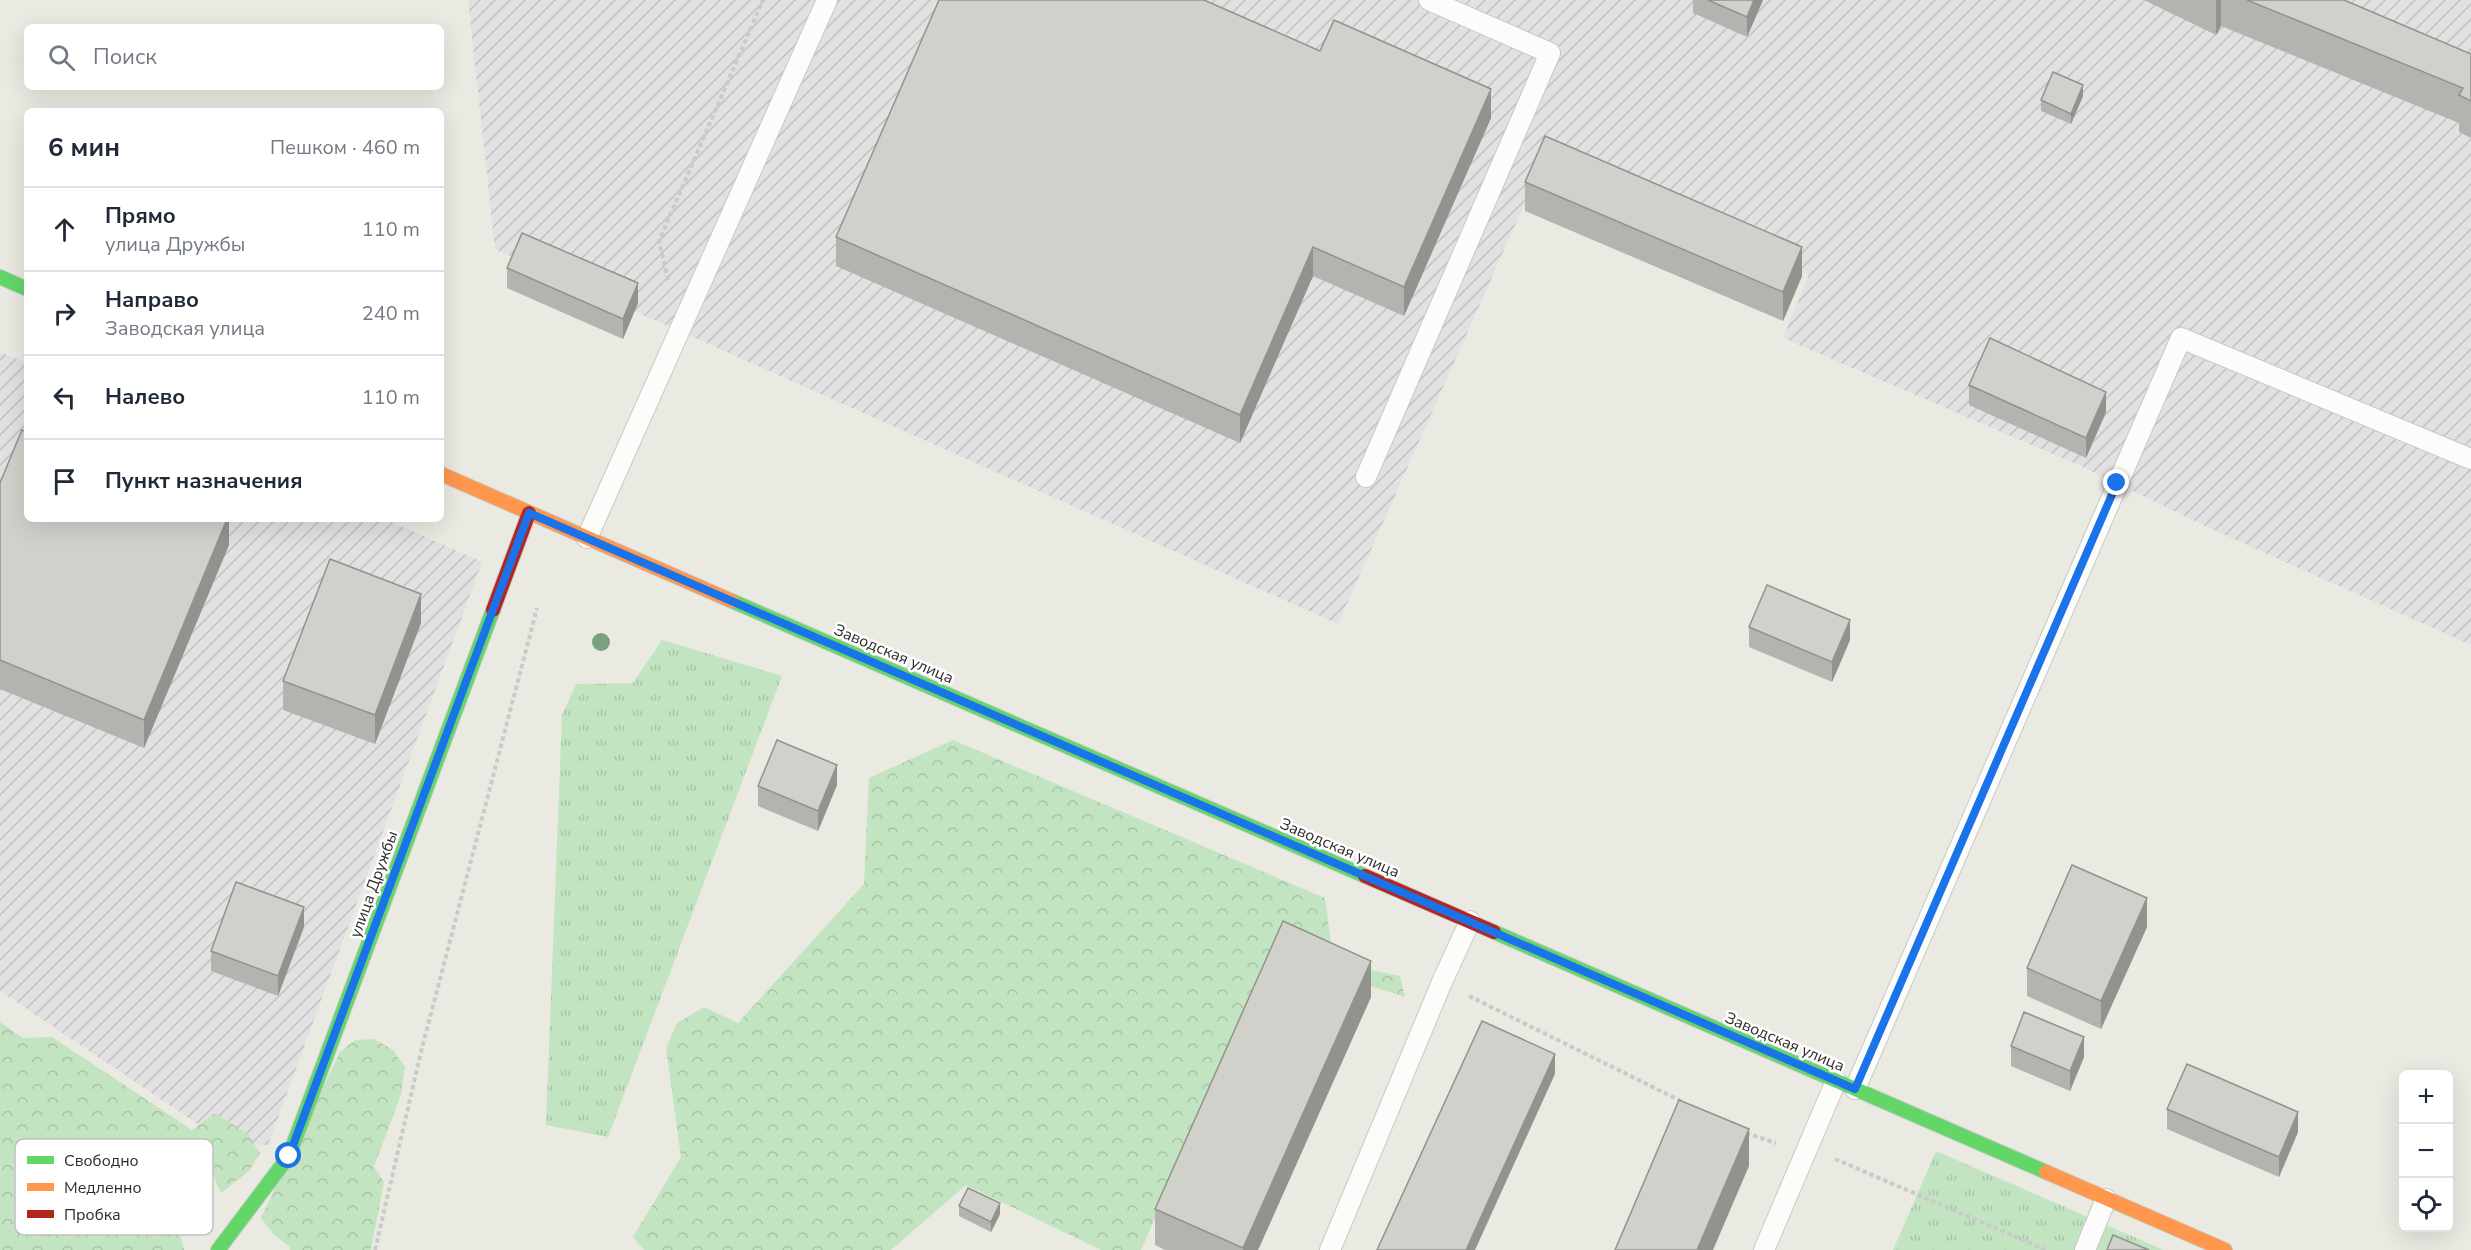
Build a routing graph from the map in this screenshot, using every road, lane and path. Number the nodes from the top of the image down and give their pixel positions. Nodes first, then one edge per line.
1 (763, 0) edge
2 (827, 0) edge
3 (1429, 0) edge
4 (0, 277) edge
5 (24, 289) edge
6 (679, 330) junction
7 (2471, 459) edge
8 (444, 475) edge
9 (1366, 477) dead end
10 (529, 513) junction
11 (587, 538) junction
12 (538, 605) dead end
13 (1470, 921) junction
14 (1442, 982) junction
15 (1845, 1085) junction
16 (1689, 1105) edge
17 (1742, 1132) edge
18 (1807, 1151) junction
19 (2106, 1198) junction
20 (218, 1250) edge
21 (375, 1250) edge
22 (1330, 1250) edge
23 (1764, 1250) edge
24 (2046, 1250) edge
25 (2085, 1250) edge
26 (2225, 1250) edge

1 - 6 path
2 - 6 lane
3 - 9 lane
4 - 5 street
6 - 11 lane
7 - 15 lane
8 - 10 street, Заводская улица
10 - 11 street, Заводская улица
10 - 20 street, улица Дружбы
11 - 13 street, Заводская улица
12 - 21 path
13 - 14 lane
13 - 15 street, Заводская улица
14 - 16 path
14 - 22 lane
15 - 18 lane
15 - 19 street, Заводская улица
17 - 18 path
18 - 23 lane
18 - 24 path
19 - 25 lane
19 - 26 street, Заводская улица

